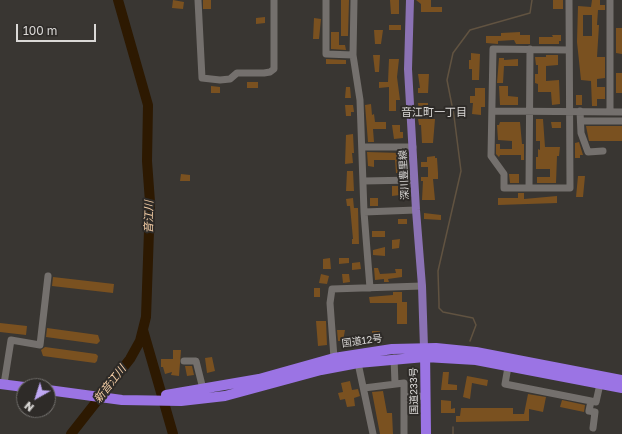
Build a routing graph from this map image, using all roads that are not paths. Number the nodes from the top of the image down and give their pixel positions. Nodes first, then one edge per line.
1 (198, 0) edge
2 (274, 0) edge
3 (326, 0) edge
4 (354, 0) edge
5 (410, 0) edge
6 (570, 0) edge
7 (610, 0) edge
8 (530, 49) junction
9 (570, 50) junction
10 (353, 55) junction
11 (492, 111) junction
12 (530, 111) junction
13 (569, 111) junction
14 (580, 111) junction
15 (610, 112) junction
16 (622, 112) edge
17 (581, 121) junction
18 (622, 121) edge
19 (362, 147) junction
20 (413, 147) junction
21 (603, 151) dead end
22 (414, 180) junction
23 (364, 181) junction
24 (529, 188) junction
25 (416, 210) junction
26 (364, 212) junction
27 (48, 276) dead end
28 (422, 286) junction
29 (370, 288) junction
30 (425, 352) junction
31 (334, 358) junction
32 (394, 358) junction
33 (184, 361) dead end
34 (358, 363) junction
35 (508, 367) junction
36 (622, 380) edge
37 (395, 383) junction
38 (2, 384) edge
39 (600, 384) junction
40 (16, 386) edge
41 (364, 388) junction
42 (622, 388) edge
43 (203, 389) junction
44 (56, 391) edge
45 (404, 396) junction
46 (426, 396) junction
47 (108, 397) junction
48 (591, 401) junction
49 (593, 428) dead end
50 (373, 434) edge
51 (404, 434) edge
52 (426, 434) edge

1 - 2 street
3 - 10 street
4 - 10 street
5 - 20 main road, 深川豊里線
6 - 9 street
7 - 15 street
8 - 9 street
8 - 11 street
8 - 12 street
9 - 13 street
10 - 19 street
11 - 12 street
11 - 24 street
12 - 13 street
12 - 24 street
13 - 14 street
13 - 24 street
14 - 15 street
14 - 17 street
15 - 16 street
17 - 18 street
17 - 21 street
19 - 20 street
19 - 23 street
20 - 22 main road, 深川豊里線
22 - 23 street
22 - 25 main road, 深川豊里線
23 - 26 street
25 - 26 street
25 - 28 main road, 深川豊里線
26 - 29 street
27 - 38 street
28 - 29 street
28 - 30 main road, 深川豊里線
29 - 31 street
30 - 31 highway, 国道12号
30 - 32 highway, 国道12号
30 - 35 highway, 国道12号
30 - 36 highway, 国道12号
30 - 46 highway, 国道233号
31 - 43 highway, 国道12号
32 - 34 highway, 国道12号
32 - 37 street
33 - 43 street
34 - 41 street
34 - 47 highway, 国道12号
35 - 39 highway, 国道12号
35 - 48 street
37 - 41 street
37 - 45 street
38 - 40 highway
39 - 42 highway, 国道12号
39 - 48 street
41 - 50 street
43 - 47 highway, 国道12号
44 - 47 highway, 国道12号
45 - 46 street
45 - 51 street
46 - 52 highway, 国道233号
48 - 49 street

